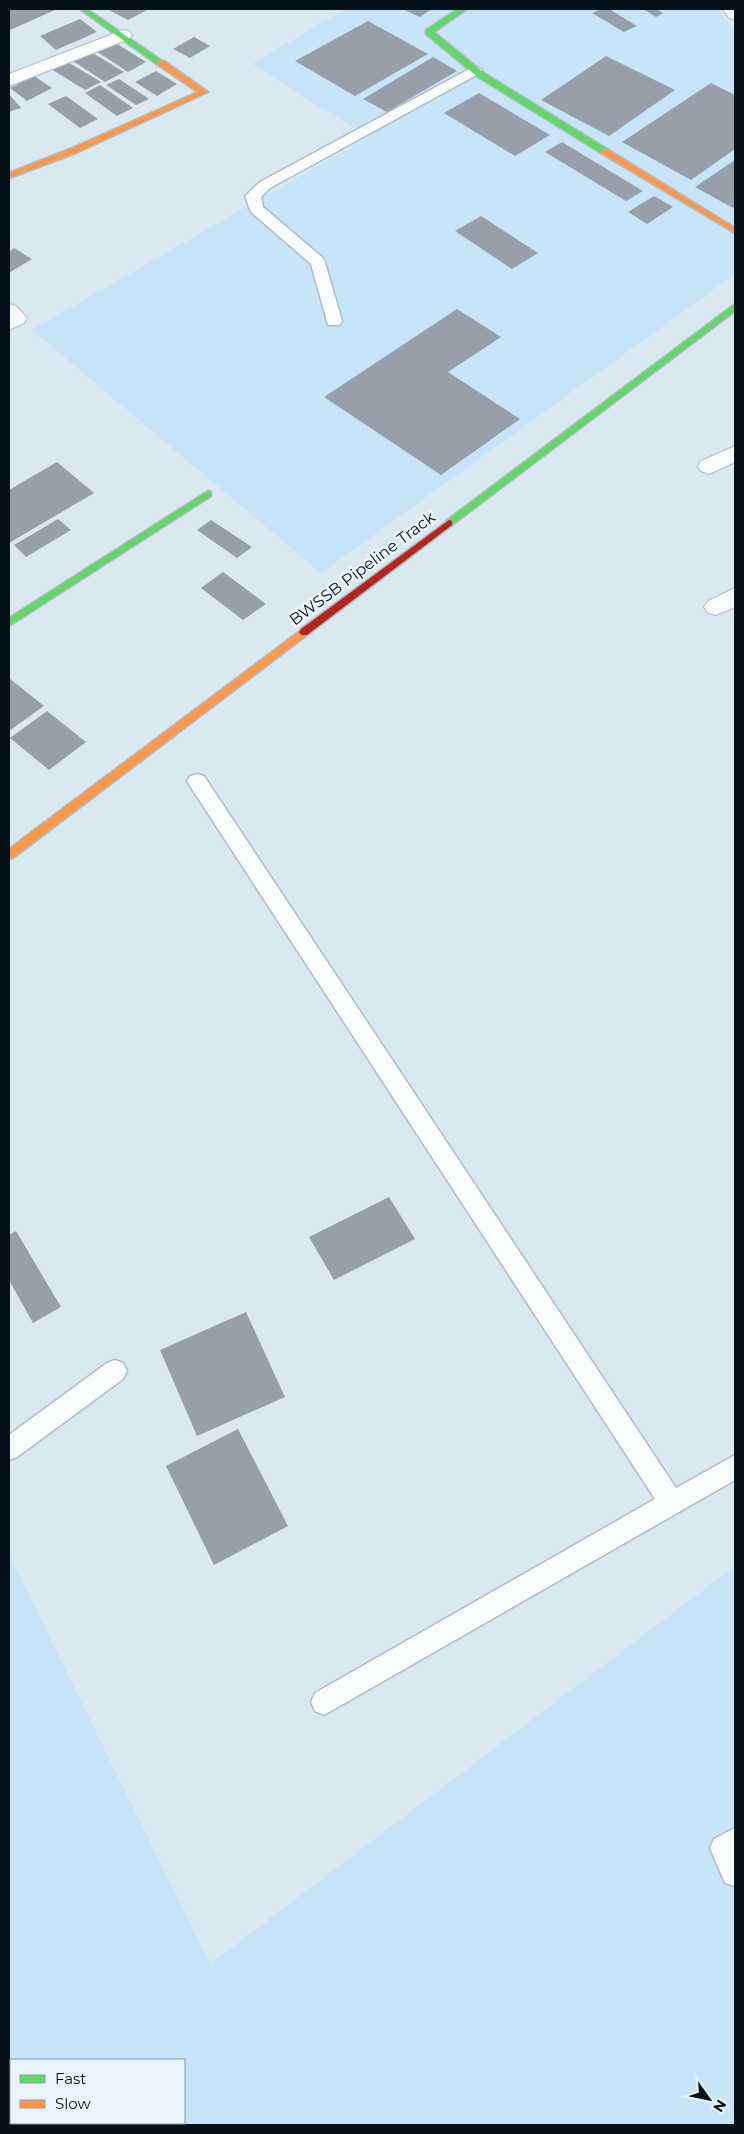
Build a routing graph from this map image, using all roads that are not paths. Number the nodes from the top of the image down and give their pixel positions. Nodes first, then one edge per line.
1 (83, 9) edge
2 (463, 9) edge
3 (732, 9) edge
4 (735, 14) edge
5 (123, 35) junction
6 (475, 70) junction
7 (9, 80) edge
8 (9, 176) edge
9 (735, 231) edge
10 (735, 307) edge
11 (9, 311) edge
12 (334, 320) dead end
13 (9, 323) edge
14 (735, 453) edge
15 (709, 466) dead end
16 (208, 494) dead end
17 (9, 623) edge
18 (198, 781) dead end
19 (9, 856) edge
20 (115, 1371) dead end
21 (9, 1449) edge
22 (735, 1467) edge
23 (672, 1503) junction
24 (324, 1702) dead end
25 (735, 1841) edge
26 (735, 1872) edge

1 - 5 street
2 - 6 street
3 - 4 street
5 - 7 street
5 - 8 street
6 - 9 street
6 - 12 lane
10 - 19 street, BWSSB Pipeline Track
11 - 13 street
14 - 15 street
16 - 17 street
18 - 23 lane
20 - 21 lane
22 - 23 lane
23 - 24 lane
25 - 26 lane

